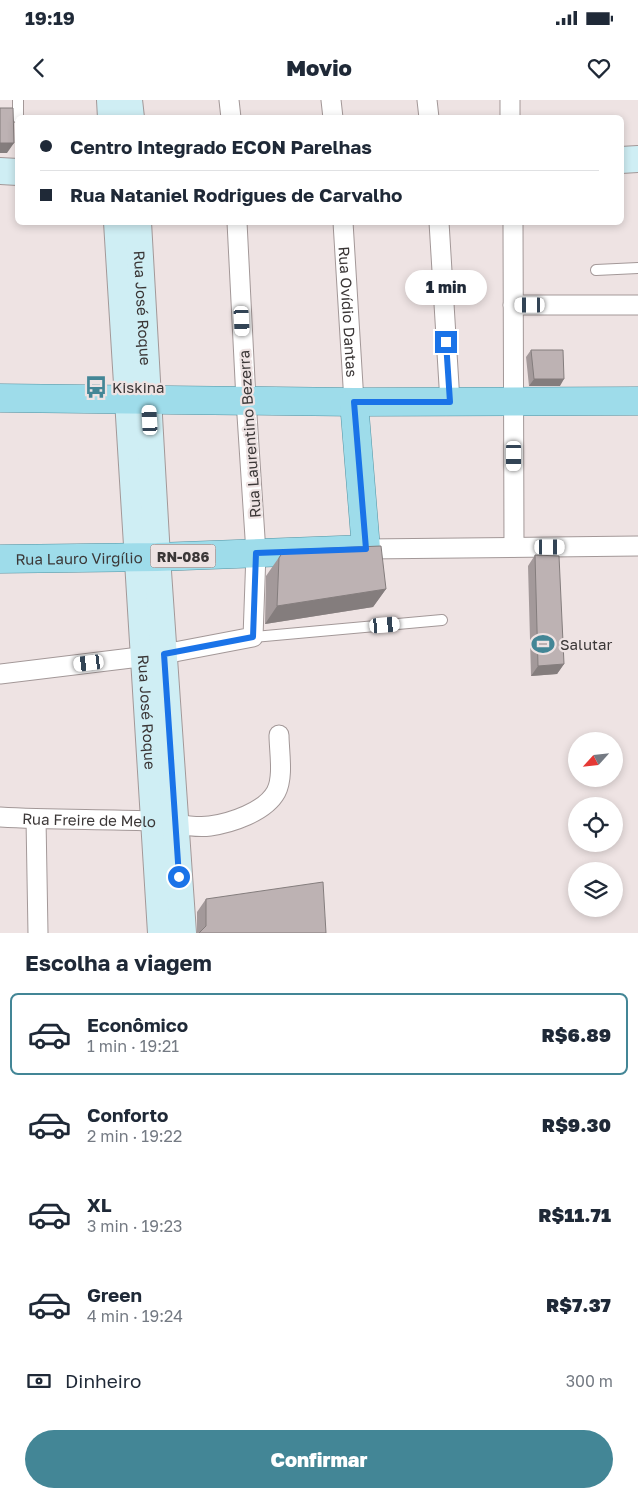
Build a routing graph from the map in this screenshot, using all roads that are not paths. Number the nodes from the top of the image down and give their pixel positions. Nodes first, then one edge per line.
1 (18, 100) edge
2 (110, 100) edge
3 (129, 100) edge
4 (229, 100) edge
5 (331, 100) edge
6 (428, 100) edge
7 (510, 100) edge
8 (18, 115) edge
9 (111, 115) edge
10 (130, 115) edge
11 (230, 115) edge
12 (332, 115) edge
13 (429, 115) edge
14 (510, 115) edge
15 (638, 159) edge
16 (624, 160) edge
17 (0, 171) edge
18 (15, 172) edge
19 (624, 176) edge
20 (638, 176) edge
21 (118, 225) edge
22 (137, 225) edge
23 (238, 225) edge
24 (343, 225) edge
25 (439, 225) edge
26 (513, 225) edge
27 (130, 266) junction
28 (638, 268) edge
29 (596, 270) dead end
30 (513, 305) junction
31 (638, 305) edge
32 (0, 398) edge
33 (138, 400) junction
34 (246, 400) junction
35 (638, 401) edge
36 (354, 402) junction
37 (450, 402) junction
38 (514, 402) junction
39 (638, 546) edge
40 (514, 547) junction
41 (366, 549) junction
42 (256, 553) junction
43 (147, 557) junction
44 (0, 559) edge
45 (442, 620) dead end
46 (253, 637) junction
47 (153, 655) junction
48 (0, 674) edge
49 (279, 735) dead end
50 (0, 817) edge
51 (36, 819) junction
52 (164, 823) junction
53 (38, 933) edge
54 (161, 933) edge
55 (183, 933) edge

1 - 8 lane
2 - 9 street
3 - 10 street
4 - 11 street
5 - 12 street
6 - 13 street
7 - 14 street
15 - 16 street
17 - 18 street
19 - 20 street
21 - 27 street, Rua José Roque
22 - 27 street, Rua José Roque
23 - 34 street, Rua Laurentino Bezerra
24 - 36 street, Rua Ovídio Dantas
25 - 37 street
26 - 30 street
27 - 33 street, Rua José Roque
28 - 29 lane
30 - 31 street
30 - 38 street
32 - 33 main road
33 - 34 main road
33 - 43 street, Rua José Roque
34 - 36 main road
34 - 42 street, Rua Laurentino Bezerra
35 - 38 main road
36 - 37 main road
36 - 41 main road
37 - 38 main road
38 - 40 street
39 - 40 street
40 - 41 street
41 - 42 main road, Rua Lauro Virgílio / RN-086
42 - 43 main road, Rua Lauro Virgílio / RN-086
42 - 46 street, Rua Laurentino Bezerra
43 - 44 main road, Rua Lauro Virgílio / RN-086
43 - 47 street, Rua José Roque
45 - 46 lane
46 - 47 street
47 - 48 street
47 - 52 street, Rua José Roque
49 - 52 street, Rua Freire de Melo
50 - 51 street, Rua Freire de Melo
51 - 52 street, Rua Freire de Melo
51 - 53 street
52 - 54 street, Rua José Roque
52 - 55 street, Rua José Roque

